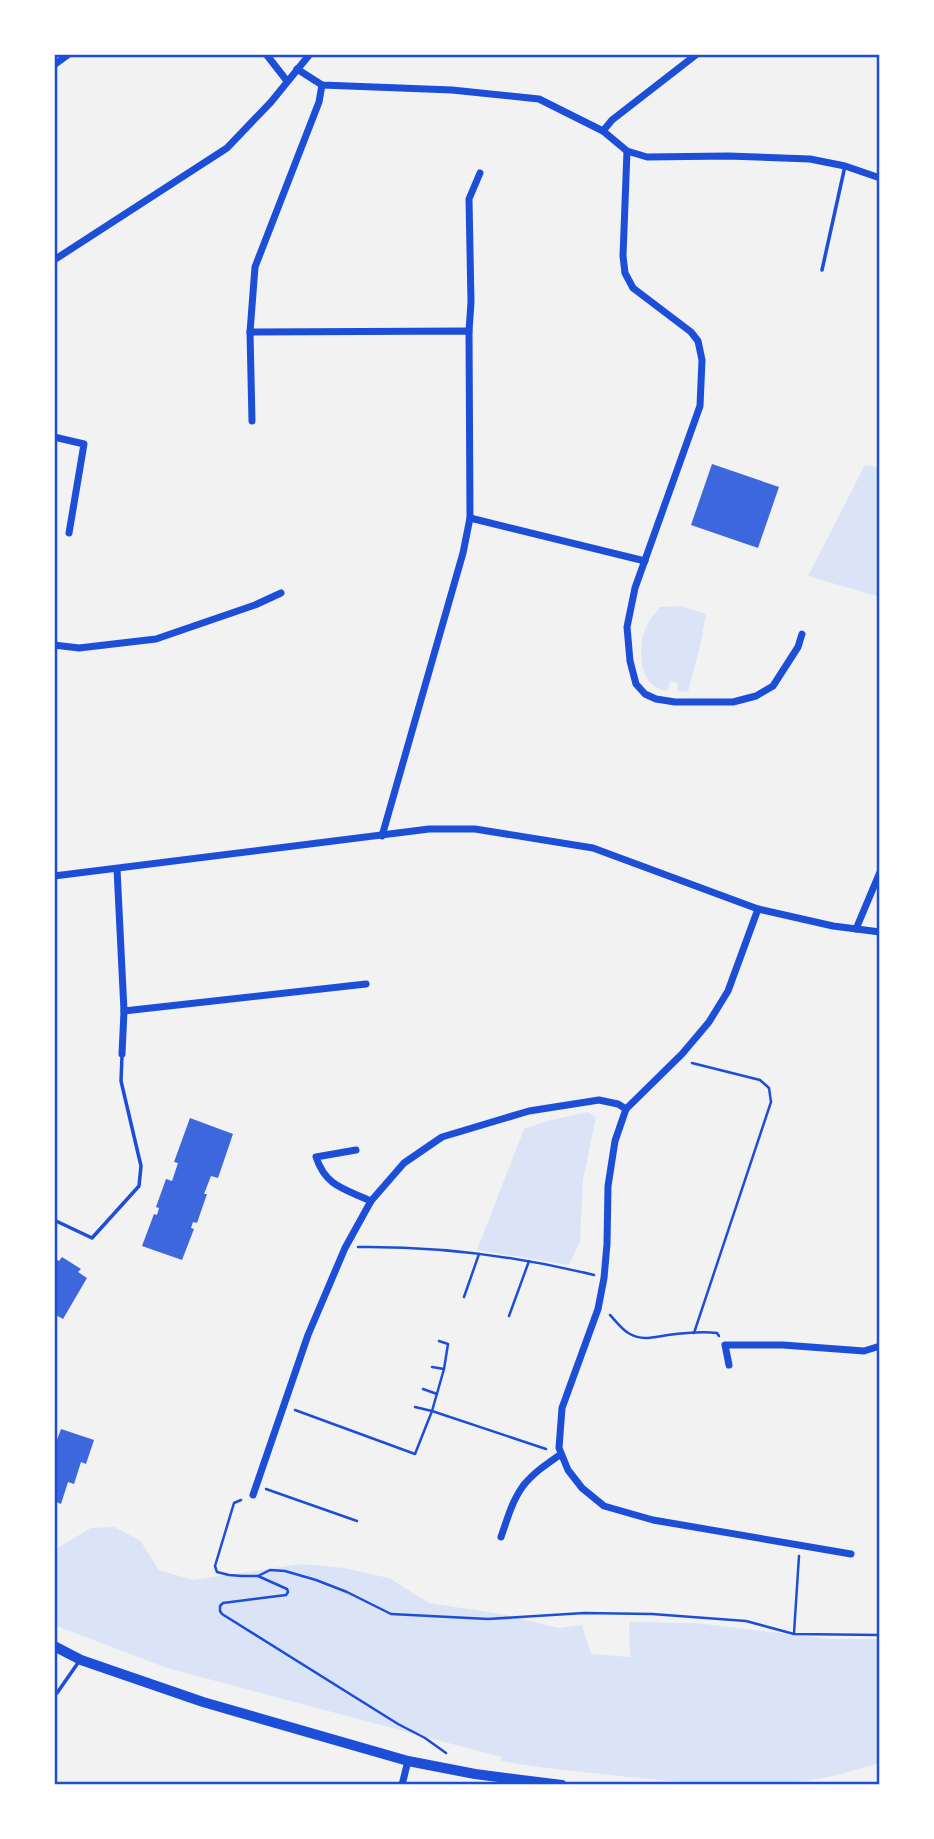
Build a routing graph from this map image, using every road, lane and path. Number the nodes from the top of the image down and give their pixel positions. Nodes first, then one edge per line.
1 (69, 54) edge
2 (266, 54) edge
3 (310, 54) edge
4 (697, 54) edge
5 (54, 65) edge
6 (297, 69) junction
7 (288, 81) junction
8 (322, 85) junction
9 (603, 131) junction
10 (627, 151) junction
11 (845, 166) junction
12 (480, 173) dead end
13 (880, 178) edge
14 (54, 260) edge
15 (821, 270) dead end
16 (469, 331) junction
17 (250, 332) junction
18 (252, 421) dead end
19 (54, 438) edge
20 (470, 518) junction
21 (69, 533) dead end
22 (645, 561) junction
23 (281, 593) dead end
24 (802, 634) dead end
25 (54, 645) edge
26 (382, 836) junction
27 (117, 869) junction
28 (880, 872) edge
29 (54, 877) edge
30 (758, 909) junction
31 (856, 929) junction
32 (880, 932) edge
33 (366, 984) dead end
34 (124, 1011) junction
35 (122, 1054) joint
36 (681, 1054) junction
37 (626, 1109) junction
38 (356, 1150) dead end
39 (371, 1201) junction
40 (54, 1220) edge
41 (345, 1248) junction
42 (479, 1254) junction
43 (529, 1261) junction
44 (604, 1278) junction
45 (464, 1297) dead end
46 (610, 1314) dead end
47 (509, 1316) dead end
48 (710, 1332) dead end
49 (694, 1333) junction
50 (439, 1341) dead end
51 (880, 1346) edge
52 (729, 1365) dead end
53 (432, 1367) dead end
54 (443, 1369) junction
55 (423, 1389) dead end
56 (437, 1394) junction
57 (283, 1406) junction
58 (415, 1407) dead end
59 (432, 1411) junction
60 (560, 1451) junction
61 (257, 1485) junction
62 (253, 1495) joint
63 (358, 1521) dead end
64 (501, 1537) dead end
65 (800, 1545) junction
66 (851, 1554) dead end
67 (258, 1576) junction
68 (794, 1634) junction
69 (880, 1635) edge
70 (54, 1646) edge
71 (81, 1660) junction
72 (57, 1693) dead end
73 (455, 1759) dead end
74 (408, 1760) junction
75 (537, 1783) edge
76 (402, 1785) edge
77 (562, 1785) edge

1 - 5 street
2 - 7 street
3 - 6 street
4 - 9 street
6 - 7 street
6 - 8 street
7 - 14 street
8 - 9 street
8 - 17 street
9 - 10 street
10 - 11 street
10 - 22 street
11 - 13 street
11 - 15 lane
12 - 16 street
16 - 17 street
16 - 20 street
17 - 18 street
19 - 21 street
20 - 22 street
20 - 26 street
22 - 24 street
23 - 25 street
26 - 27 street
26 - 30 street
27 - 29 street
27 - 34 street
28 - 31 street
30 - 31 street
30 - 36 street
31 - 32 street
33 - 34 street
34 - 35 street
35 - 40 lane
36 - 37 street
36 - 49 path
37 - 39 street
37 - 44 street
38 - 39 street
39 - 41 street
41 - 42 path
41 - 57 street
42 - 43 path
42 - 45 path
43 - 44 path
43 - 47 path
44 - 60 street
46 - 49 path
48 - 49 path
50 - 54 path
51 - 52 street
53 - 54 path
54 - 56 path
55 - 56 path
56 - 59 path
57 - 59 path
57 - 61 street
58 - 59 path
59 - 60 path
60 - 64 street
60 - 65 street
61 - 62 street
61 - 63 path
62 - 67 path
65 - 66 street
65 - 68 path
67 - 68 path
67 - 73 path
68 - 69 path
70 - 71 main road
71 - 72 lane
71 - 74 main road
74 - 75 main road
74 - 76 street
75 - 77 main road

